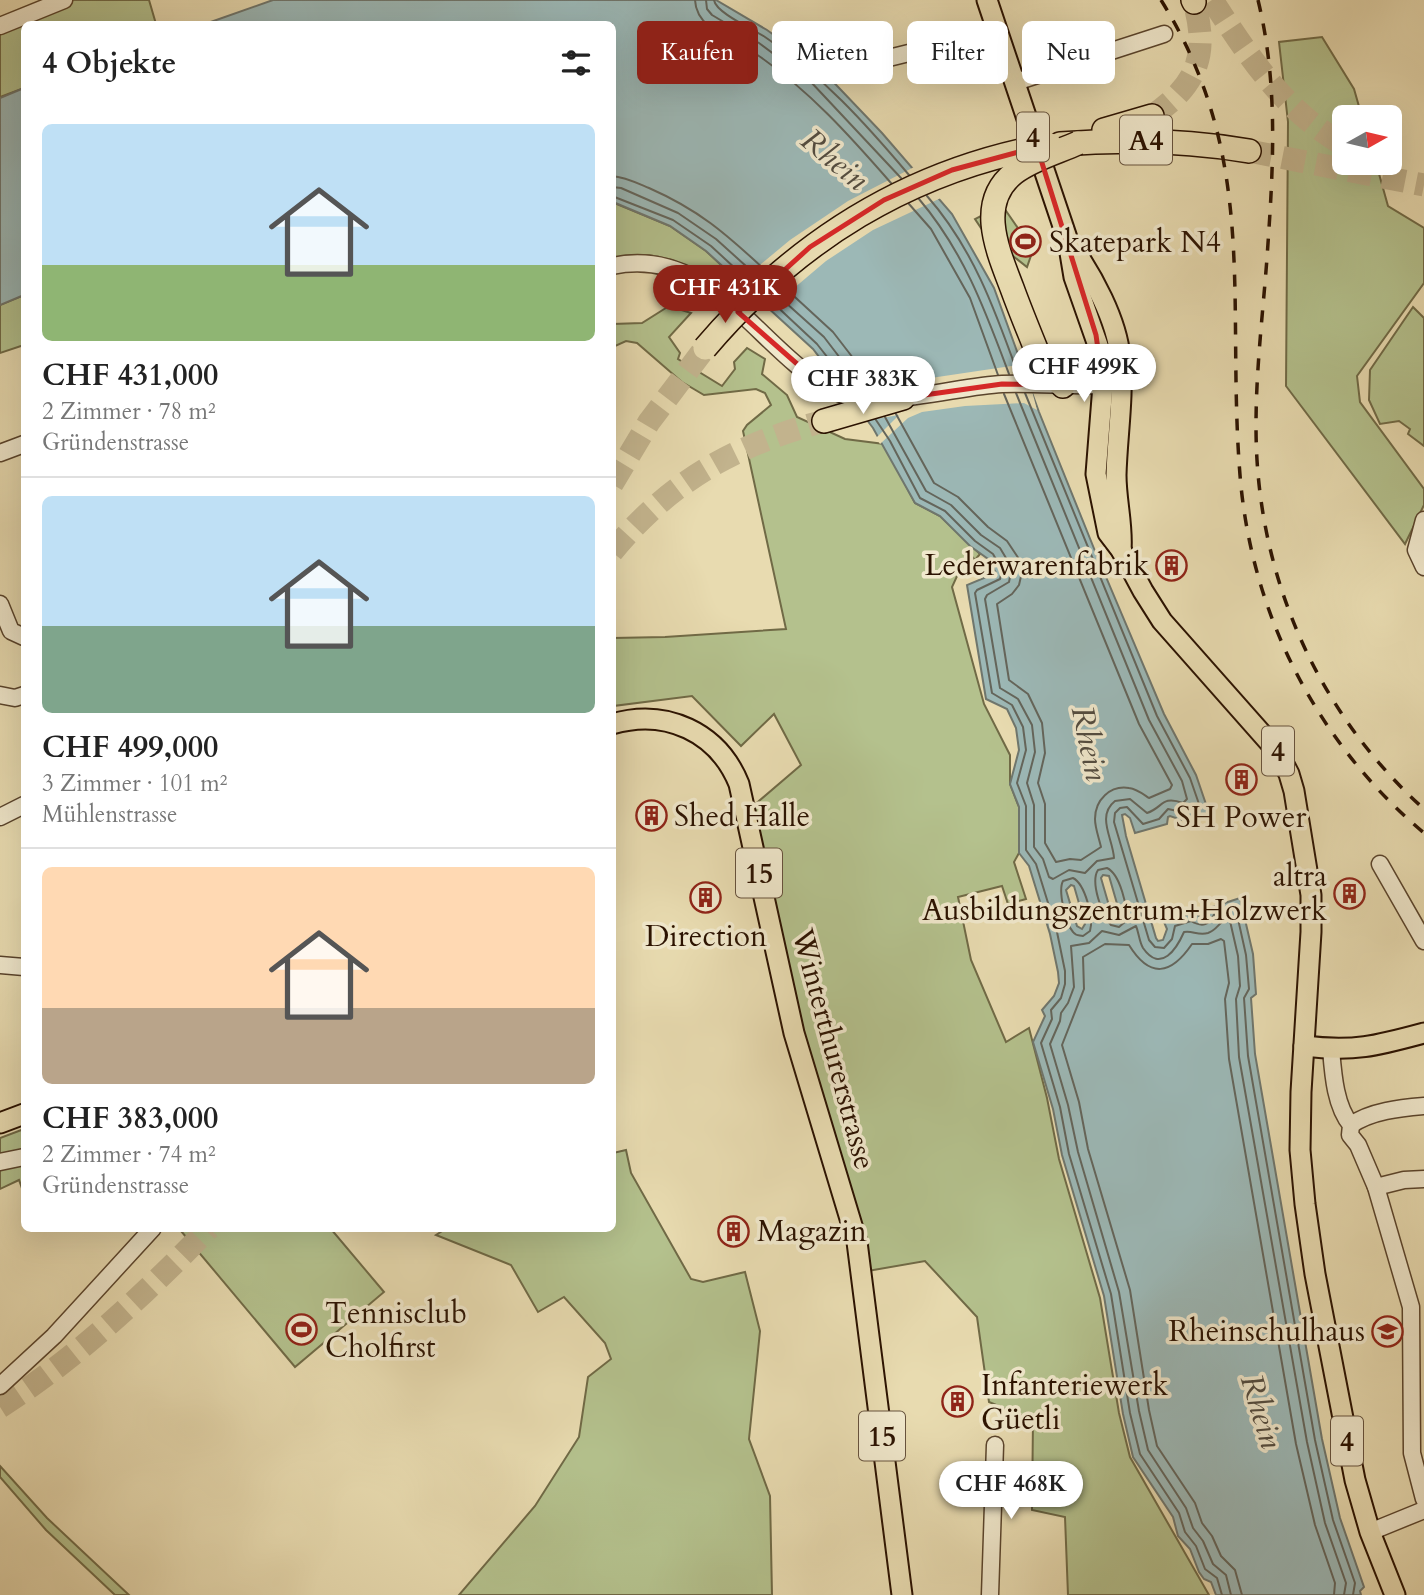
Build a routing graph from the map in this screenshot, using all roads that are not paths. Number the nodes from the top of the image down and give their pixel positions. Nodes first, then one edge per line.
1 (64, 0) edge
2 (987, 0) edge
3 (994, 21) edge
4 (0, 26) edge
5 (1164, 34) dead end
6 (1008, 59) edge
7 (1016, 82) junction
8 (1152, 116) tunnel mouth
9 (1082, 140) junction
10 (1249, 151) tunnel mouth
11 (616, 266) edge
12 (705, 348) tunnel mouth
13 (1112, 385) junction
14 (1063, 386) junction
15 (903, 398) junction
16 (827, 420) tunnel mouth
17 (21, 445) edge
18 (0, 453) edge
19 (1423, 522) edge
20 (1424, 567) edge
21 (0, 604) edge
22 (21, 636) edge
23 (0, 695) edge
24 (21, 696) edge
25 (616, 724) edge
26 (21, 806) edge
27 (0, 817) edge
28 (1381, 864) dead end
29 (1424, 942) edge
30 (0, 965) edge
31 (21, 967) edge
32 (1424, 1033) edge
33 (1304, 1046) junction
34 (1331, 1049) junction
35 (1424, 1106) edge
36 (21, 1115) edge
37 (0, 1124) edge
38 (1351, 1125) junction
39 (21, 1158) edge
40 (0, 1162) edge
41 (1424, 1179) edge
42 (1376, 1187) junction
43 (149, 1232) edge
44 (1418, 1306) edge
45 (1418, 1367) edge
46 (0, 1386) edge
47 (995, 1445) dead end
48 (1424, 1499) edge
49 (1424, 1510) edge
50 (1370, 1532) junction
51 (902, 1595) edge
52 (990, 1595) edge
53 (1395, 1595) edge

1 - 4 street
2 - 3 main road, 4
5 - 7 street
6 - 7 main road, 4
7 - 13 main road, 4
8 - 9 highway
9 - 10 highway, A4
9 - 12 highway, A4, bridge
9 - 14 highway, bridge
11 - 15 street
13 - 14 street
13 - 33 main road, 4
14 - 15 street
15 - 16 highway
17 - 18 street
19 - 20 street
21 - 22 street
23 - 24 street
25 - 51 main road, Winterthurerstrasse / 15
26 - 27 street
28 - 29 street
30 - 31 street
32 - 34 main road
33 - 34 main road
33 - 50 main road, 4
34 - 38 street
35 - 38 street
36 - 37 main road
38 - 42 street
39 - 40 street
41 - 42 street
42 - 44 street
43 - 46 street
44 - 45 street
45 - 48 street
47 - 52 street
49 - 50 street
50 - 53 main road, 4

